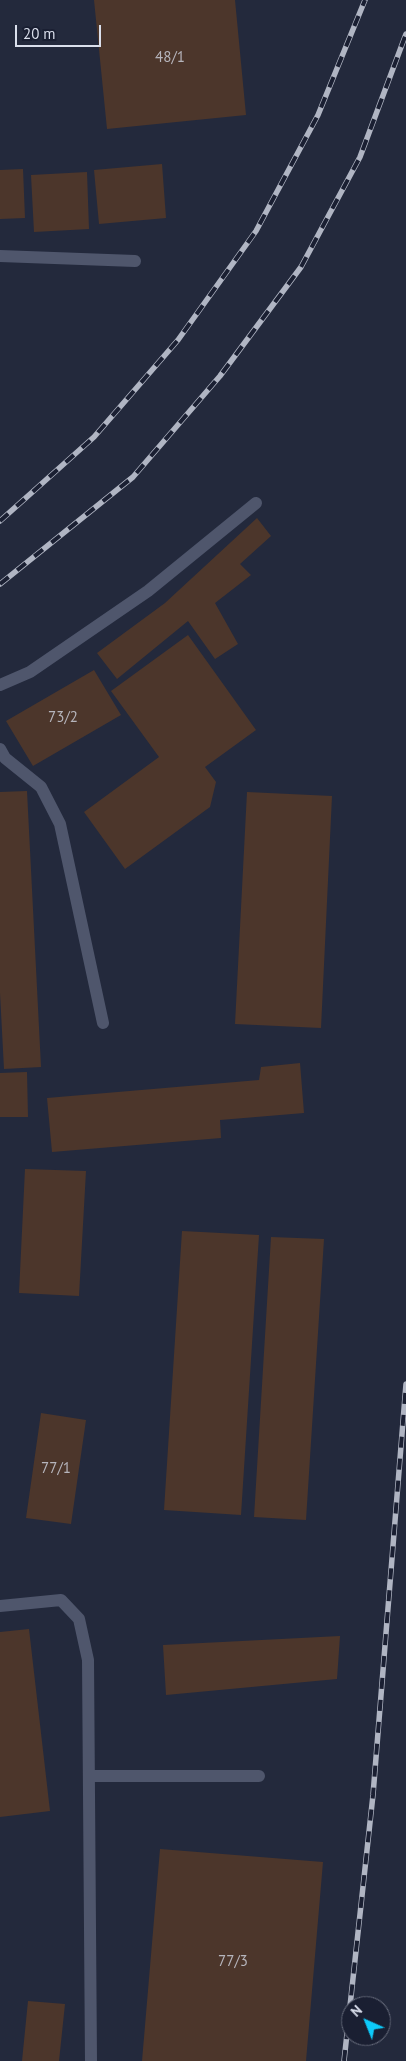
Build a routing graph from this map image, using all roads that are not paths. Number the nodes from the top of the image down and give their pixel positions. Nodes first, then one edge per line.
1 (0, 256) edge
2 (134, 261) dead end
3 (256, 503) dead end
4 (0, 685) edge
5 (0, 749) edge
6 (104, 1024) dead end
7 (0, 1606) edge
8 (88, 1776) junction
9 (259, 1776) dead end
10 (91, 2061) edge

1 - 2 lane
3 - 4 lane
5 - 6 lane
7 - 8 lane
8 - 9 lane
8 - 10 lane

